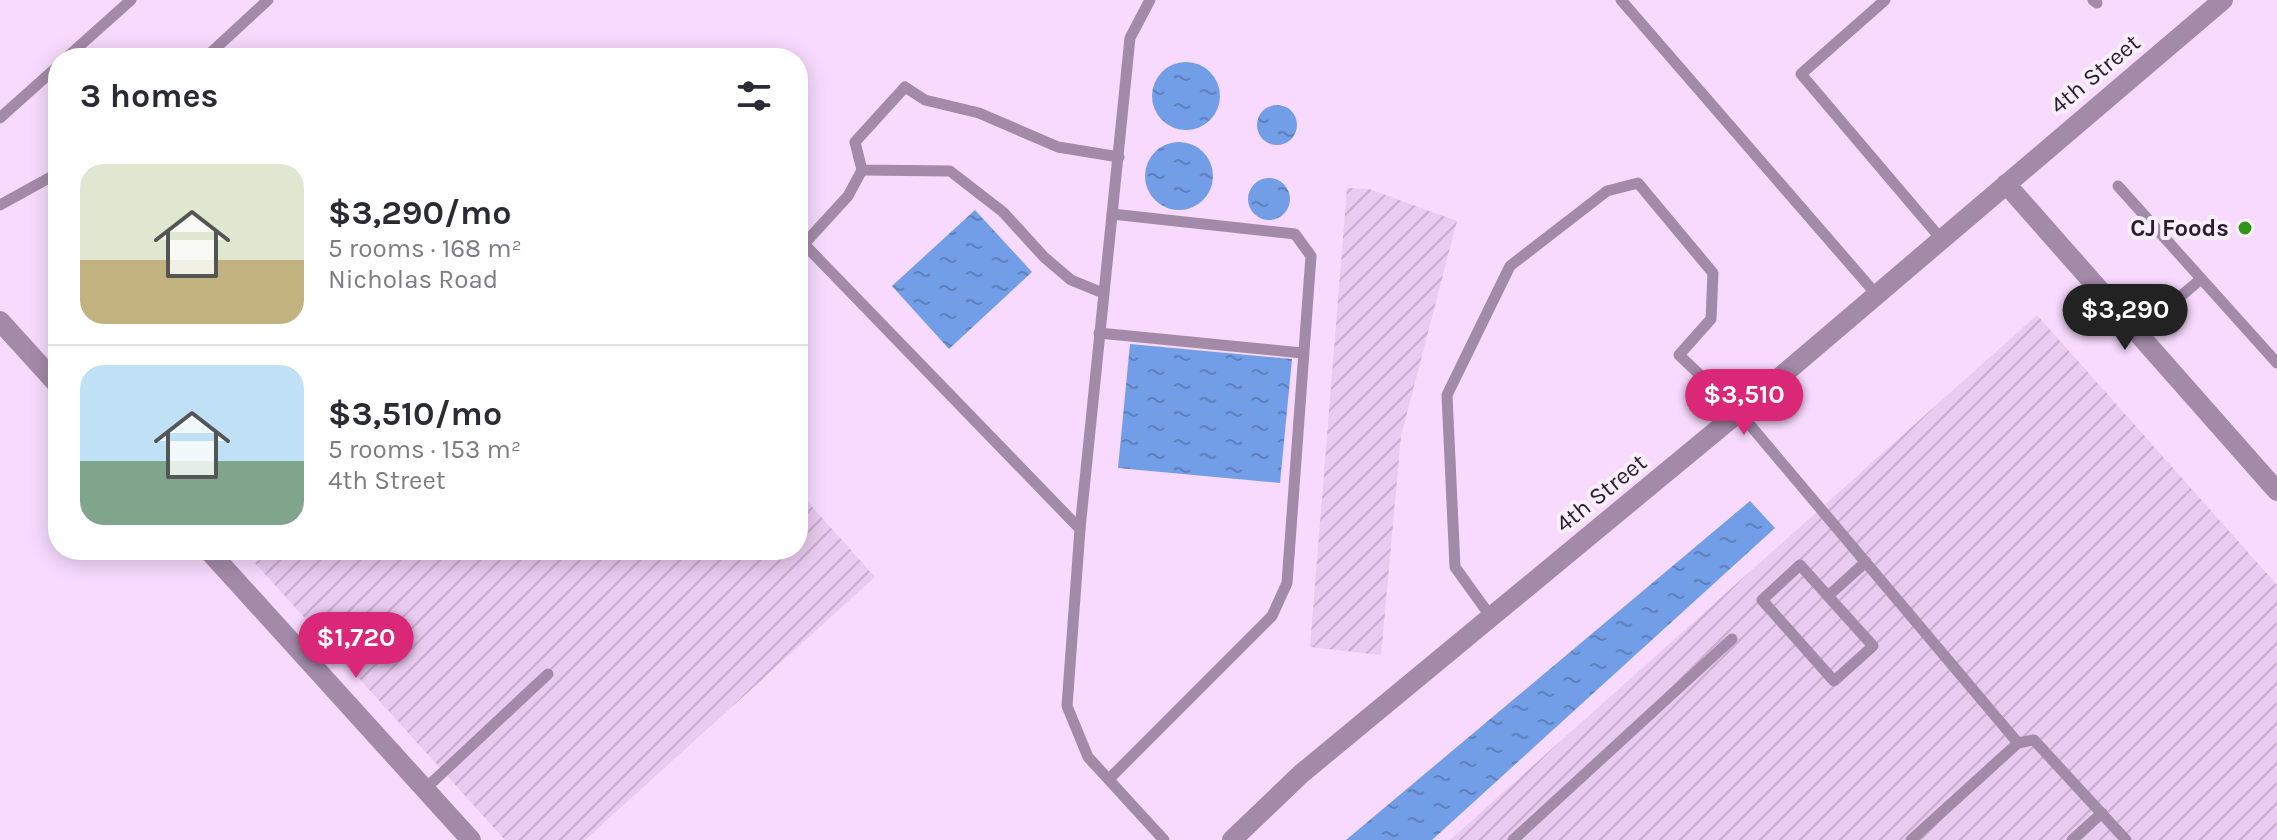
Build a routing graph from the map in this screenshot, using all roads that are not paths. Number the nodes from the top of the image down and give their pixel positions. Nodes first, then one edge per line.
1 (131, 0) edge
2 (268, 0) edge
3 (1150, 0) edge
4 (1621, 0) edge
5 (1885, 0) edge
6 (2212, 3) edge
7 (77, 48) edge
8 (216, 48) edge
9 (48, 75) edge
10 (0, 118) edge
11 (1119, 157) junction
12 (862, 170) junction
13 (48, 179) edge
14 (2006, 184) junction
15 (2118, 186) dead end
16 (0, 205) edge
17 (1112, 214) junction
18 (808, 240) edge
19 (1942, 240) junction
20 (808, 248) edge
21 (2201, 279) junction
22 (1103, 293) junction
23 (1876, 294) junction
24 (0, 321) edge
25 (1099, 333) junction
26 (2137, 333) junction
27 (1302, 353) junction
28 (2277, 363) edge
29 (48, 374) edge
30 (1739, 412) junction
31 (2277, 491) edge
32 (1080, 529) junction
33 (217, 560) edge
34 (1866, 562) junction
35 (1828, 596) junction
36 (1491, 617) junction
37 (1732, 639) dead end
38 (548, 674) dead end
39 (2018, 743) junction
40 (1110, 778) junction
41 (425, 789) junction
42 (2102, 813) junction
43 (471, 840) edge
44 (1164, 840) edge
45 (1232, 840) edge
46 (1513, 840) edge
47 (1911, 840) edge
48 (2072, 840) edge
49 (2126, 840) edge

1 - 7 lane
2 - 8 lane
3 - 11 lane
4 - 23 lane
5 - 19 lane
6 - 14 street, 4th Street
9 - 10 lane
11 - 12 lane
11 - 17 lane
12 - 18 lane
12 - 22 lane
13 - 16 lane
14 - 19 street, 4th Street
14 - 26 street
15 - 21 lane
17 - 22 lane
17 - 27 lane
19 - 23 street, 4th Street
20 - 32 lane
21 - 26 lane
21 - 28 lane
22 - 25 lane
23 - 30 street, 4th Street
24 - 29 street
25 - 27 lane
25 - 32 lane
26 - 31 street
27 - 40 lane
30 - 34 lane
30 - 36 street, 4th Street
30 - 36 lane
32 - 40 lane
33 - 41 street
34 - 35 lane
34 - 39 lane
35 - 35 lane
36 - 45 street, 4th Street
37 - 46 lane
38 - 41 lane
39 - 42 lane
39 - 47 lane
40 - 44 lane
41 - 43 street
42 - 48 lane
42 - 49 lane

